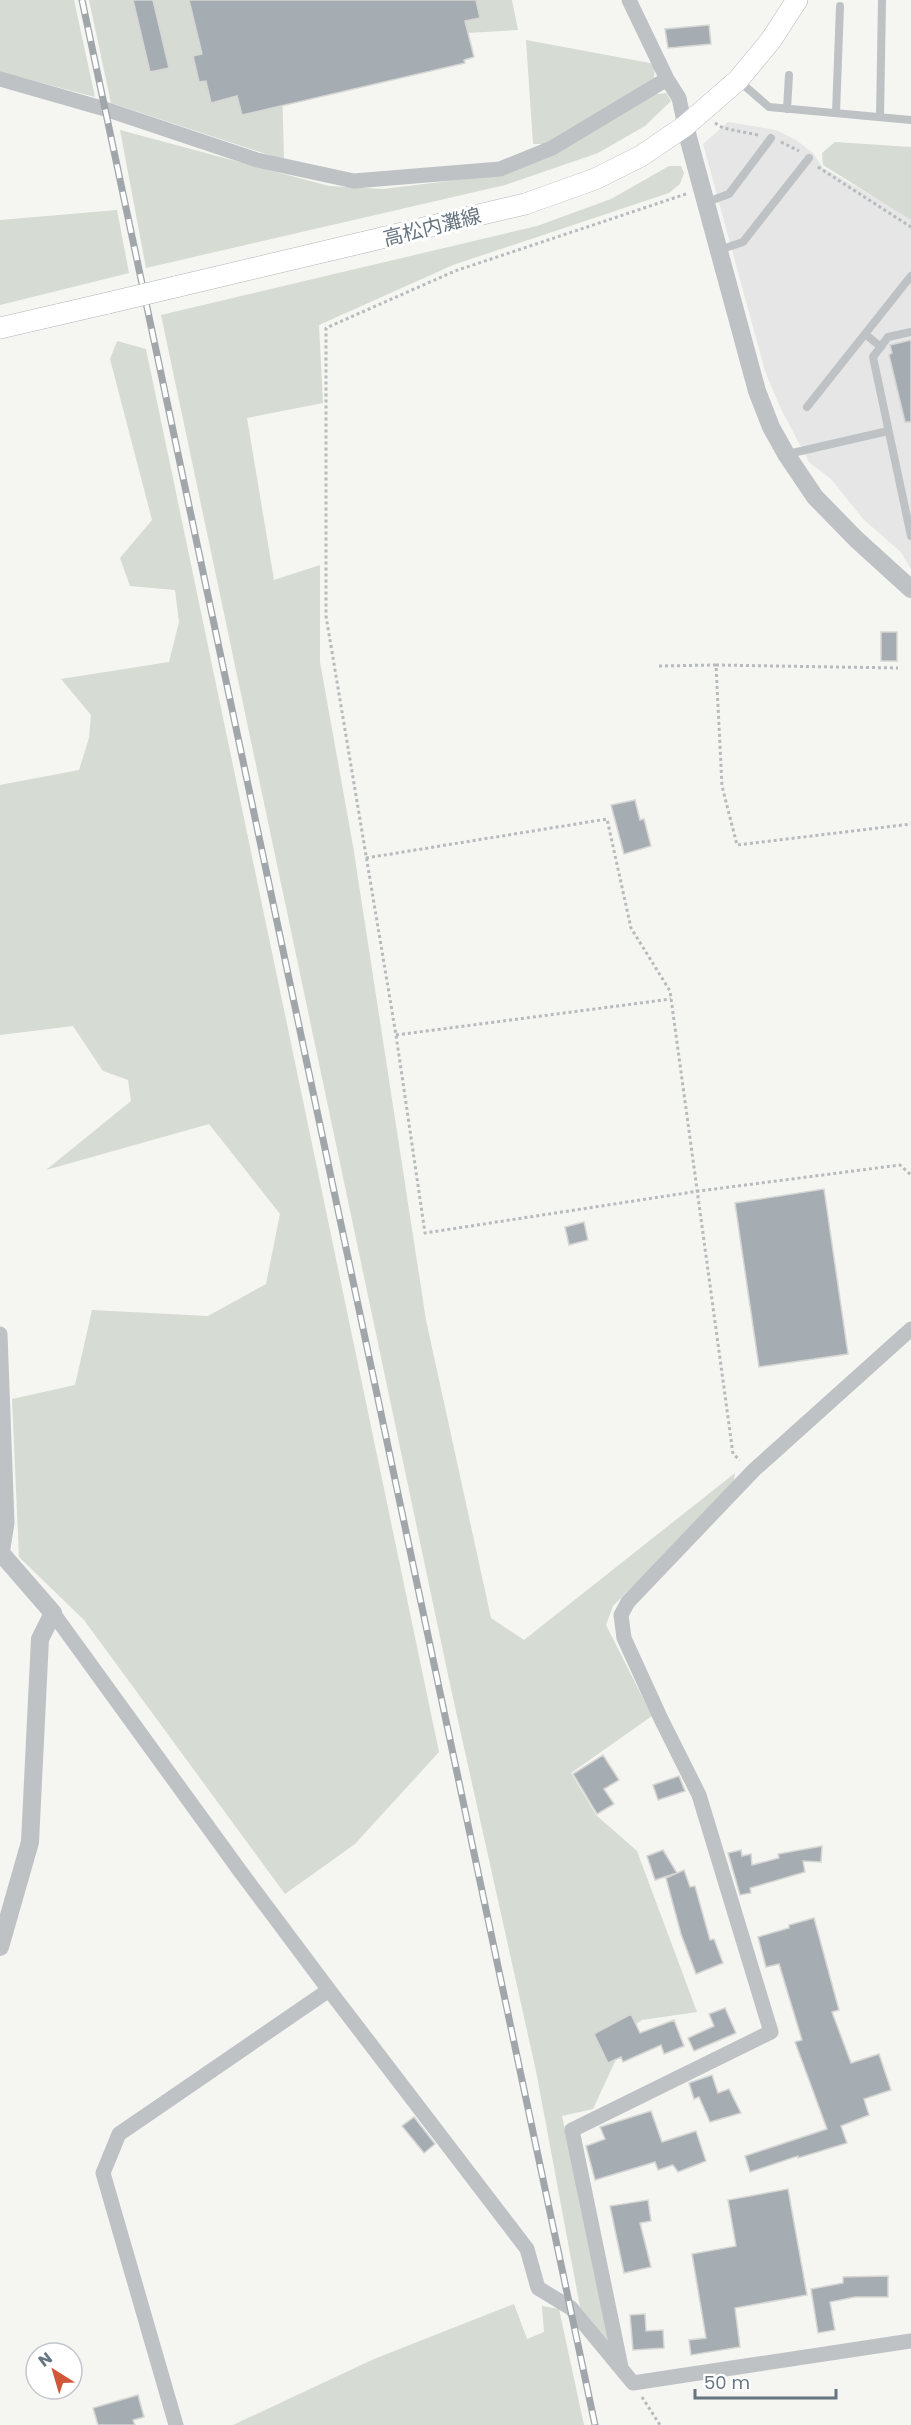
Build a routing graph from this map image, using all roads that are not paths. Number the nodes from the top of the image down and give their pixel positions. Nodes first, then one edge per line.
1 (629, 0) edge
2 (797, 0) edge
3 (882, 0) edge
4 (840, 6) dead end
5 (789, 75) dead end
6 (0, 79) edge
7 (667, 79) junction
8 (738, 80) junction
9 (788, 109) junction
10 (836, 113) junction
11 (880, 117) junction
12 (911, 120) edge
13 (685, 126) junction
14 (771, 138) dead end
15 (809, 158) dead end
16 (704, 196) junction
17 (718, 250) junction
18 (911, 276) edge
19 (0, 328) edge
20 (911, 332) edge
21 (865, 334) junction
22 (880, 347) junction
23 (807, 407) dead end
24 (888, 431) junction
25 (786, 454) junction
26 (911, 536) edge
27 (911, 589) edge
28 (911, 1329) edge
29 (0, 1334) edge
30 (1, 1553) edge
31 (53, 1614) junction
32 (0, 1947) edge
33 (329, 1990) junction
34 (911, 2341) edge
35 (621, 2369) junction
36 (176, 2425) edge

1 - 7 street
2 - 8 main road, 高松内灘線
3 - 11 lane
4 - 10 lane
5 - 9 lane
6 - 7 street
7 - 13 street
8 - 9 lane
8 - 13 main road, 高松内灘線
9 - 10 lane
10 - 11 lane
11 - 12 lane
13 - 16 street
13 - 19 main road, 高松内灘線, bridge
14 - 16 lane
15 - 17 lane
16 - 17 street
17 - 25 street
18 - 21 lane
20 - 22 lane
21 - 22 lane
21 - 23 lane
22 - 24 lane
24 - 25 lane
24 - 26 lane
25 - 27 street
28 - 35 street
29 - 30 street
30 - 31 street
31 - 32 street
31 - 33 street
33 - 35 street
33 - 36 street
34 - 35 street

